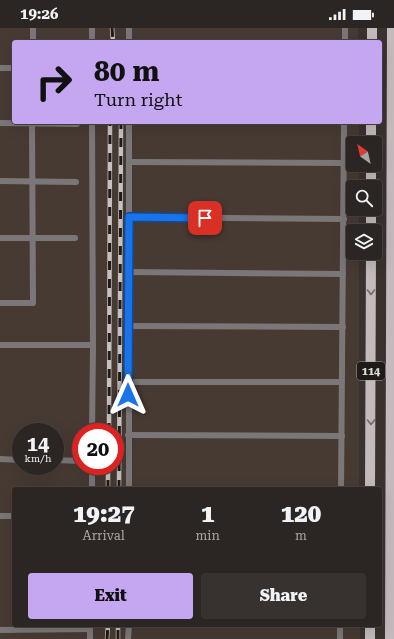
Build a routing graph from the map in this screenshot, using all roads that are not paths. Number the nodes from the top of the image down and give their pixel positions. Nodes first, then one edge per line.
1 (33, 28) edge
2 (92, 28) edge
3 (129, 28) edge
4 (345, 28) edge
5 (372, 28) edge
6 (392, 28) edge
7 (33, 40) edge
8 (92, 40) edge
9 (129, 40) edge
10 (345, 40) edge
11 (372, 40) edge
12 (0, 68) edge
13 (12, 68) edge
14 (0, 123) edge
15 (12, 123) edge
16 (32, 124) edge
17 (92, 124) edge
18 (129, 124) edge
19 (344, 124) edge
20 (371, 124) edge
21 (371, 136) edge
22 (129, 162) junction
23 (344, 162) junction
24 (0, 181) edge
25 (32, 182) junction
26 (76, 182) dead end
27 (129, 217) junction
28 (344, 219) junction
29 (0, 238) edge
30 (33, 238) junction
31 (75, 238) dead end
32 (371, 260) edge
33 (129, 272) junction
34 (343, 274) junction
35 (0, 303) edge
36 (129, 326) junction
37 (343, 327) junction
38 (0, 345) edge
39 (93, 345) junction
40 (128, 382) junction
41 (342, 382) junction
42 (92, 423) edge
43 (128, 435) junction
44 (342, 436) junction
45 (0, 460) edge
46 (12, 460) edge
47 (92, 475) edge
48 (92, 487) edge
49 (128, 487) edge
50 (341, 487) edge
51 (370, 487) edge
52 (0, 516) edge
53 (12, 516) edge
54 (90, 627) edge
55 (128, 627) edge
56 (340, 627) edge
57 (370, 627) edge
58 (0, 630) edge
59 (90, 639) edge
60 (128, 639) edge
61 (340, 639) edge
62 (370, 639) edge
63 (390, 639) edge

1 - 7 lane
2 - 8 lane
3 - 9 lane
4 - 10 lane
5 - 11 main road
6 - 63 main road, 114
12 - 13 lane
14 - 15 lane
16 - 25 lane
17 - 39 lane
18 - 22 lane
19 - 23 lane
20 - 21 main road
22 - 23 lane
22 - 27 lane
23 - 28 lane
24 - 25 lane
25 - 26 lane
25 - 30 lane
27 - 28 lane
27 - 33 lane
28 - 34 lane
29 - 30 lane
30 - 31 lane
30 - 35 lane
32 -> 51 main road, 114
33 - 34 lane
33 - 36 lane
34 - 37 lane
36 - 37 lane
36 - 40 lane
37 - 41 lane
38 - 39 lane
39 - 42 lane
40 - 41 lane
40 - 43 lane
41 - 44 lane
43 - 44 lane
43 - 49 lane
44 - 50 lane
45 - 46 lane
47 - 48 lane
52 - 53 lane
54 - 58 lane
54 - 59 lane
55 - 60 lane
56 - 61 lane
57 - 62 main road

